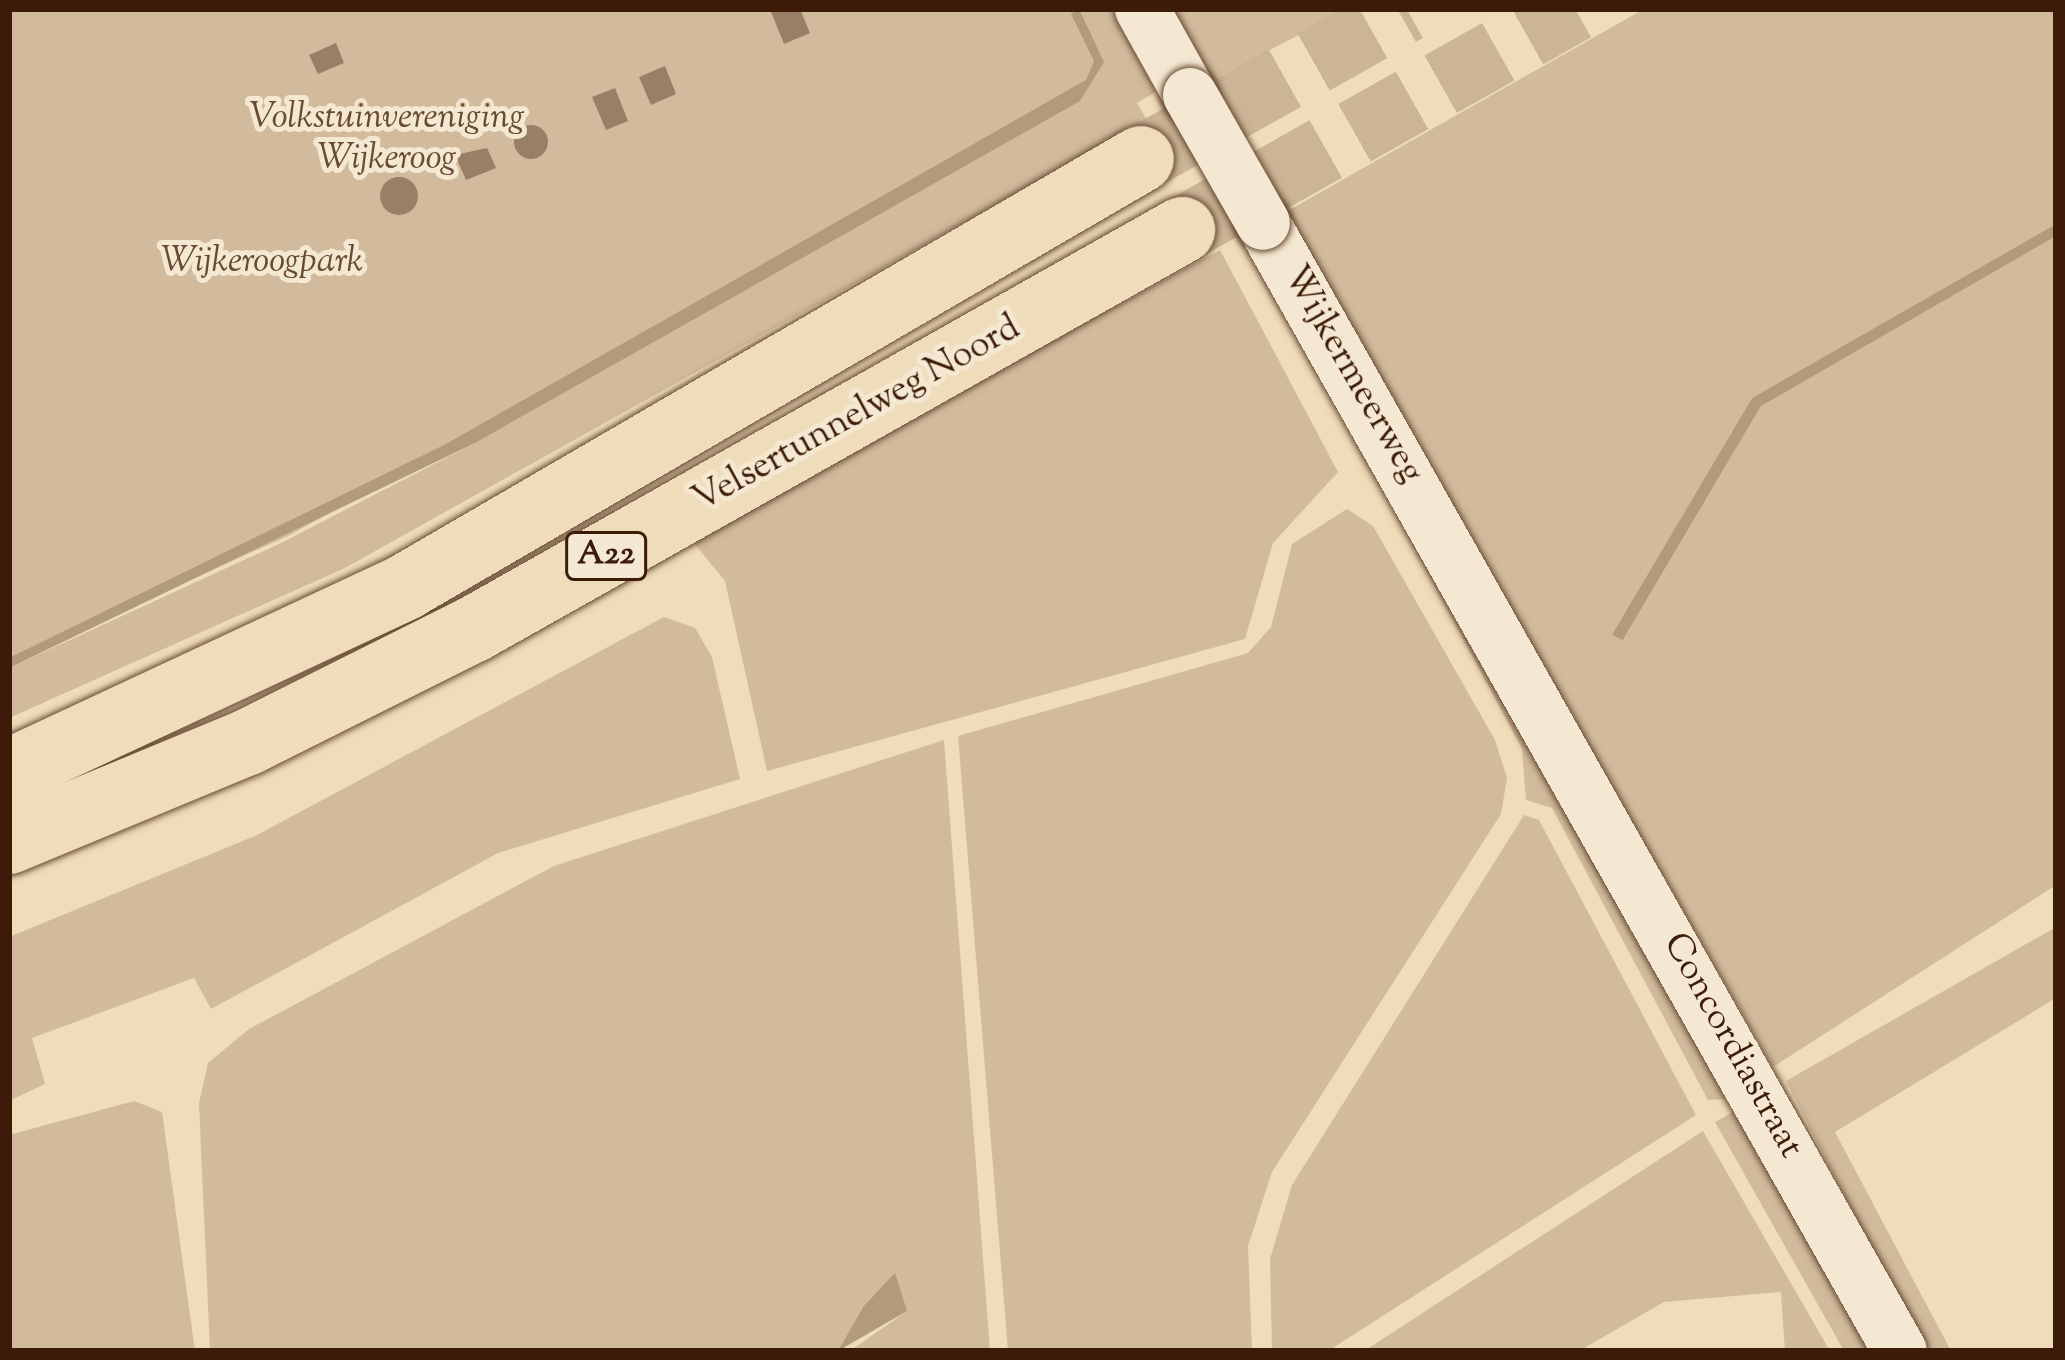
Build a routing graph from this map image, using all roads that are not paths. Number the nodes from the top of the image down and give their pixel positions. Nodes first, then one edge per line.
1 (1142, 9) edge
2 (1141, 159) tunnel mouth
3 (1182, 230) tunnel mouth
4 (1562, 741) joint
5 (9, 772) edge
6 (9, 841) edge
7 (1900, 1351) edge

1 - 4 street, Wijkermeerweg, bridge
2 - 5 highway, Velsertunnelweg Noord / A22
3 - 6 highway, Velsertunnelweg Noord / A22
4 - 7 street, Concordiastraat

